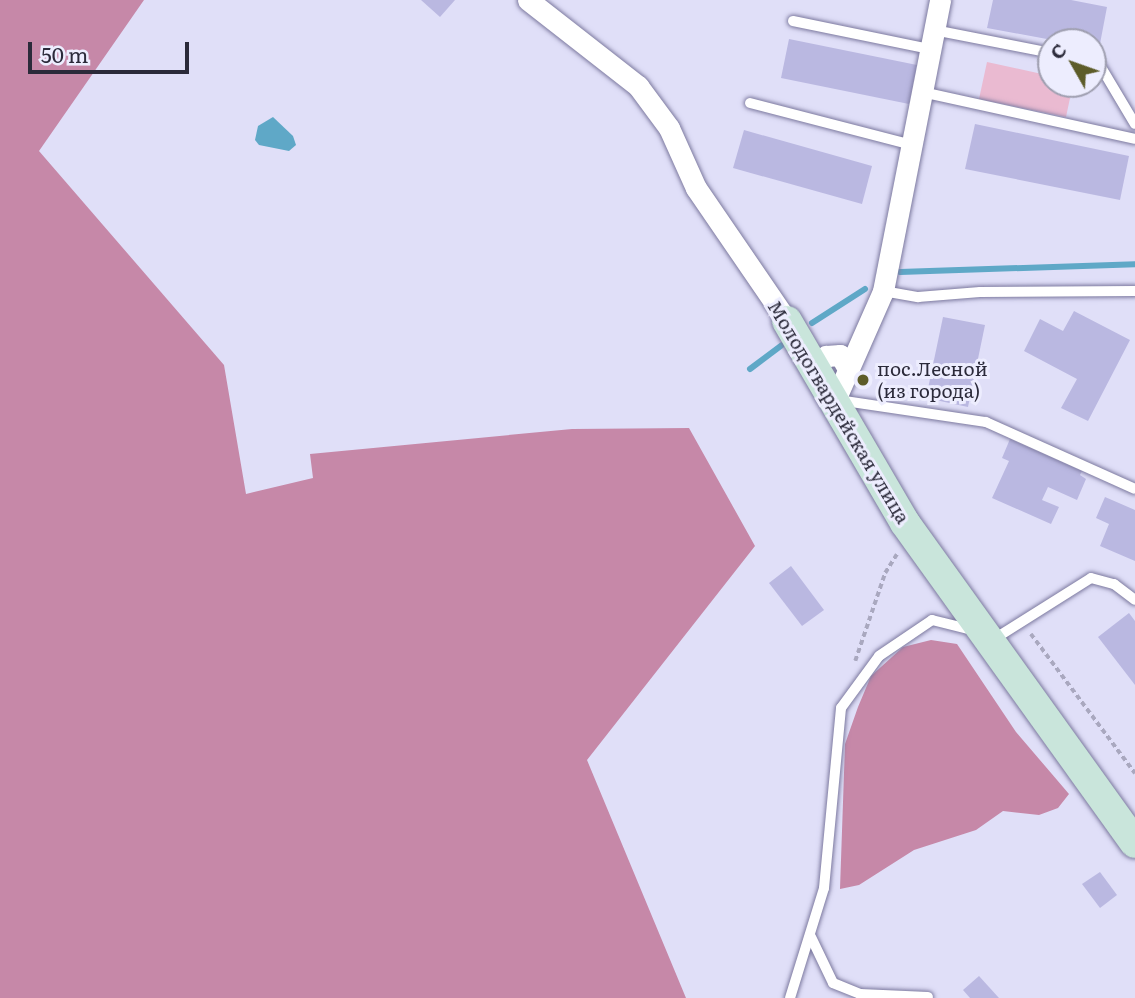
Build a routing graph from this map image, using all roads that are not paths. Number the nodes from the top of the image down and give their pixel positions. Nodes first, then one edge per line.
1 (528, 0) edge
2 (940, 0) edge
3 (793, 21) dead end
4 (932, 39) junction
5 (1037, 51) edge
6 (1107, 82) edge
7 (922, 92) junction
8 (750, 103) dead end
9 (1135, 124) edge
10 (1135, 139) edge
11 (912, 145) junction
12 (1135, 291) edge
13 (883, 292) junction
14 (787, 321) joint
15 (816, 367) junction
16 (848, 369) junction
17 (835, 400) junction
18 (1135, 489) edge
19 (1135, 600) edge
20 (988, 639) junction
21 (1135, 843) edge
22 (811, 937) junction
23 (928, 997) edge
24 (790, 998) edge

1 - 14 street, Молодогвардейская улица
2 - 4 street
3 - 4 lane
4 - 5 lane
4 - 7 street
6 - 9 lane
7 - 10 lane
7 - 11 street
8 - 11 lane
11 - 13 street
12 - 13 lane
13 - 16 street
14 - 15 street, Молодогвардейская улица
15 - 16 street
15 - 17 street, Молодогвардейская улица
16 - 17 street
17 - 18 lane
17 - 20 street, Молодогвардейская улица
19 - 20 lane
20 - 21 street, Молодогвардейская улица
20 - 22 lane
22 - 23 lane
22 - 24 lane

